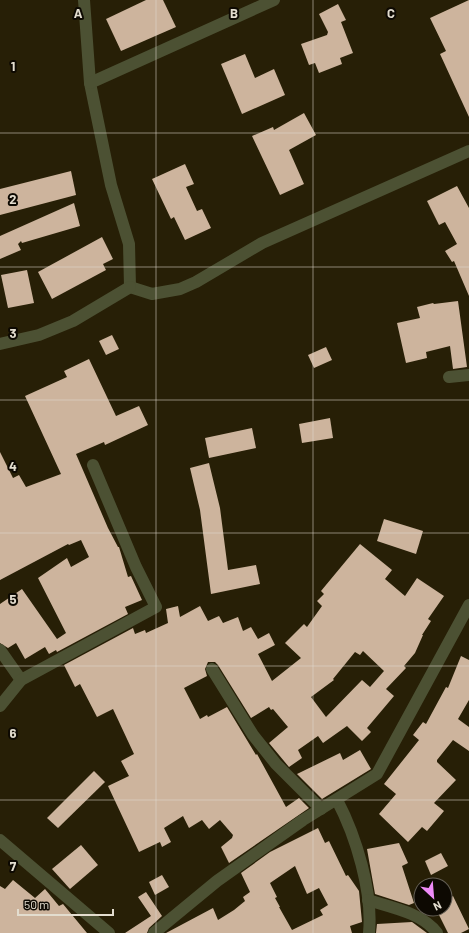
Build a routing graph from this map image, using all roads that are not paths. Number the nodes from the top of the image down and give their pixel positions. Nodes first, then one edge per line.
1 (84, 0) edge
2 (274, 0) edge
3 (90, 83) junction
4 (469, 151) edge
5 (130, 287) junction
6 (0, 344) edge
7 (469, 375) edge
8 (449, 377) dead end
9 (93, 465) dead end
10 (468, 609) edge
11 (0, 650) edge
12 (212, 669) dead end
13 (21, 680) junction
14 (0, 706) edge
15 (337, 800) junction
16 (322, 809) junction
17 (0, 840) edge
18 (368, 900) junction
19 (109, 933) edge
20 (154, 933) edge
21 (369, 933) edge
22 (436, 933) edge

1 - 3 street
2 - 3 street
3 - 5 street
4 - 5 street
5 - 6 street
7 - 8 street
9 - 13 street
10 - 15 street
11 - 13 street
12 - 16 street
13 - 14 street
15 - 16 street
15 - 18 street
16 - 20 street
17 - 19 street
18 - 21 street
18 - 22 street

